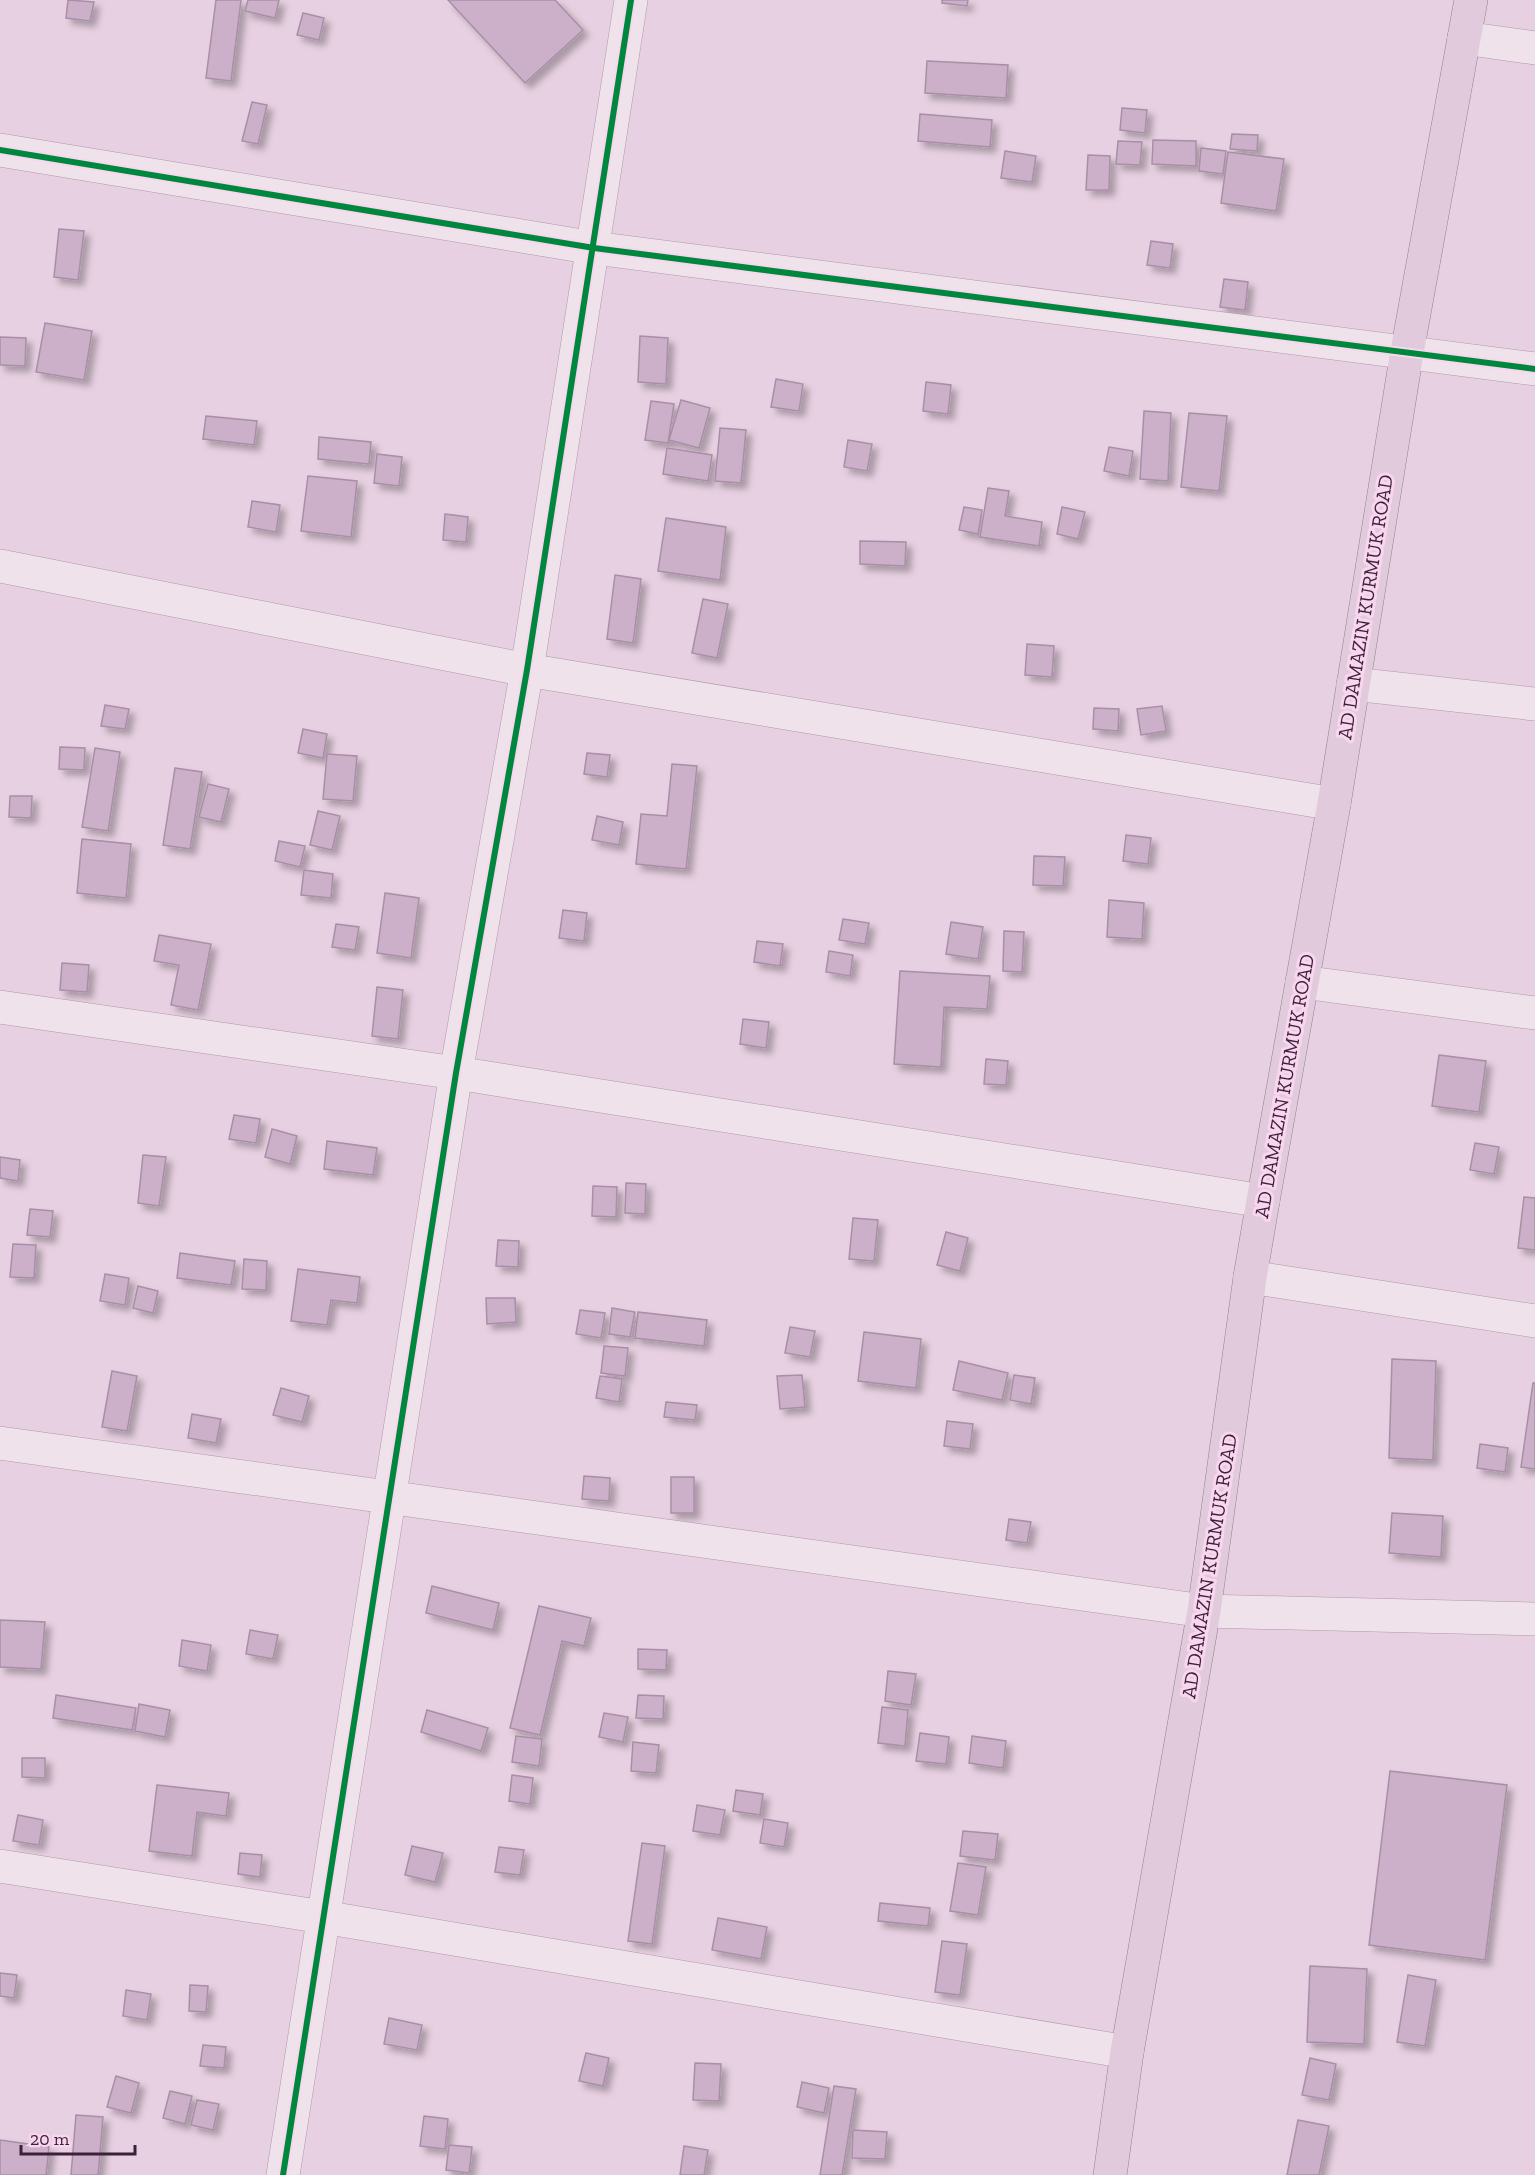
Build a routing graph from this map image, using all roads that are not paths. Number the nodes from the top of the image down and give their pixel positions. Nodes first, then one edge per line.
1 (631, 0) edge
2 (1471, 0) edge
3 (1464, 38) junction
4 (1535, 48) edge
5 (0, 150) edge
6 (594, 248) junction
7 (1407, 352) junction
8 (1535, 369) edge
9 (0, 566) edge
10 (527, 670) junction
11 (1353, 684) junction
12 (1535, 704) edge
13 (1334, 804) junction
14 (1302, 982) junction
15 (0, 1007) edge
16 (1535, 1013) edge
17 (456, 1073) junction
18 (1263, 1201) junction
19 (1250, 1277) junction
20 (1535, 1321) edge
21 (0, 1443) edge
22 (390, 1498) junction
23 (1204, 1611) junction
24 (1535, 1619) edge
25 (0, 1866) edge
26 (322, 1917) junction
27 (1127, 2052) junction
28 (283, 2175) edge
29 (1110, 2175) edge

1 - 6 street
2 - 3 highway, AD DAMAZIN KURMUK ROAD
3 - 4 street
3 - 7 highway, AD DAMAZIN KURMUK ROAD
5 - 6 street
6 - 7 street
6 - 10 street
7 - 8 street
7 - 11 highway, AD DAMAZIN KURMUK ROAD
9 - 10 street
10 - 13 street
10 - 17 street
11 - 12 street
11 - 13 highway, AD DAMAZIN KURMUK ROAD
13 - 14 highway, AD DAMAZIN KURMUK ROAD
14 - 16 street
14 - 18 highway, AD DAMAZIN KURMUK ROAD
15 - 17 street
17 - 18 street
17 - 22 street
18 - 19 highway, AD DAMAZIN KURMUK ROAD
19 - 20 street
19 - 23 highway, AD DAMAZIN KURMUK ROAD
21 - 22 street
22 - 23 street
22 - 26 street
23 - 24 street
23 - 27 highway, AD DAMAZIN KURMUK ROAD
25 - 26 street
26 - 27 street
26 - 28 street
27 - 29 highway, AD DAMAZIN KURMUK ROAD

